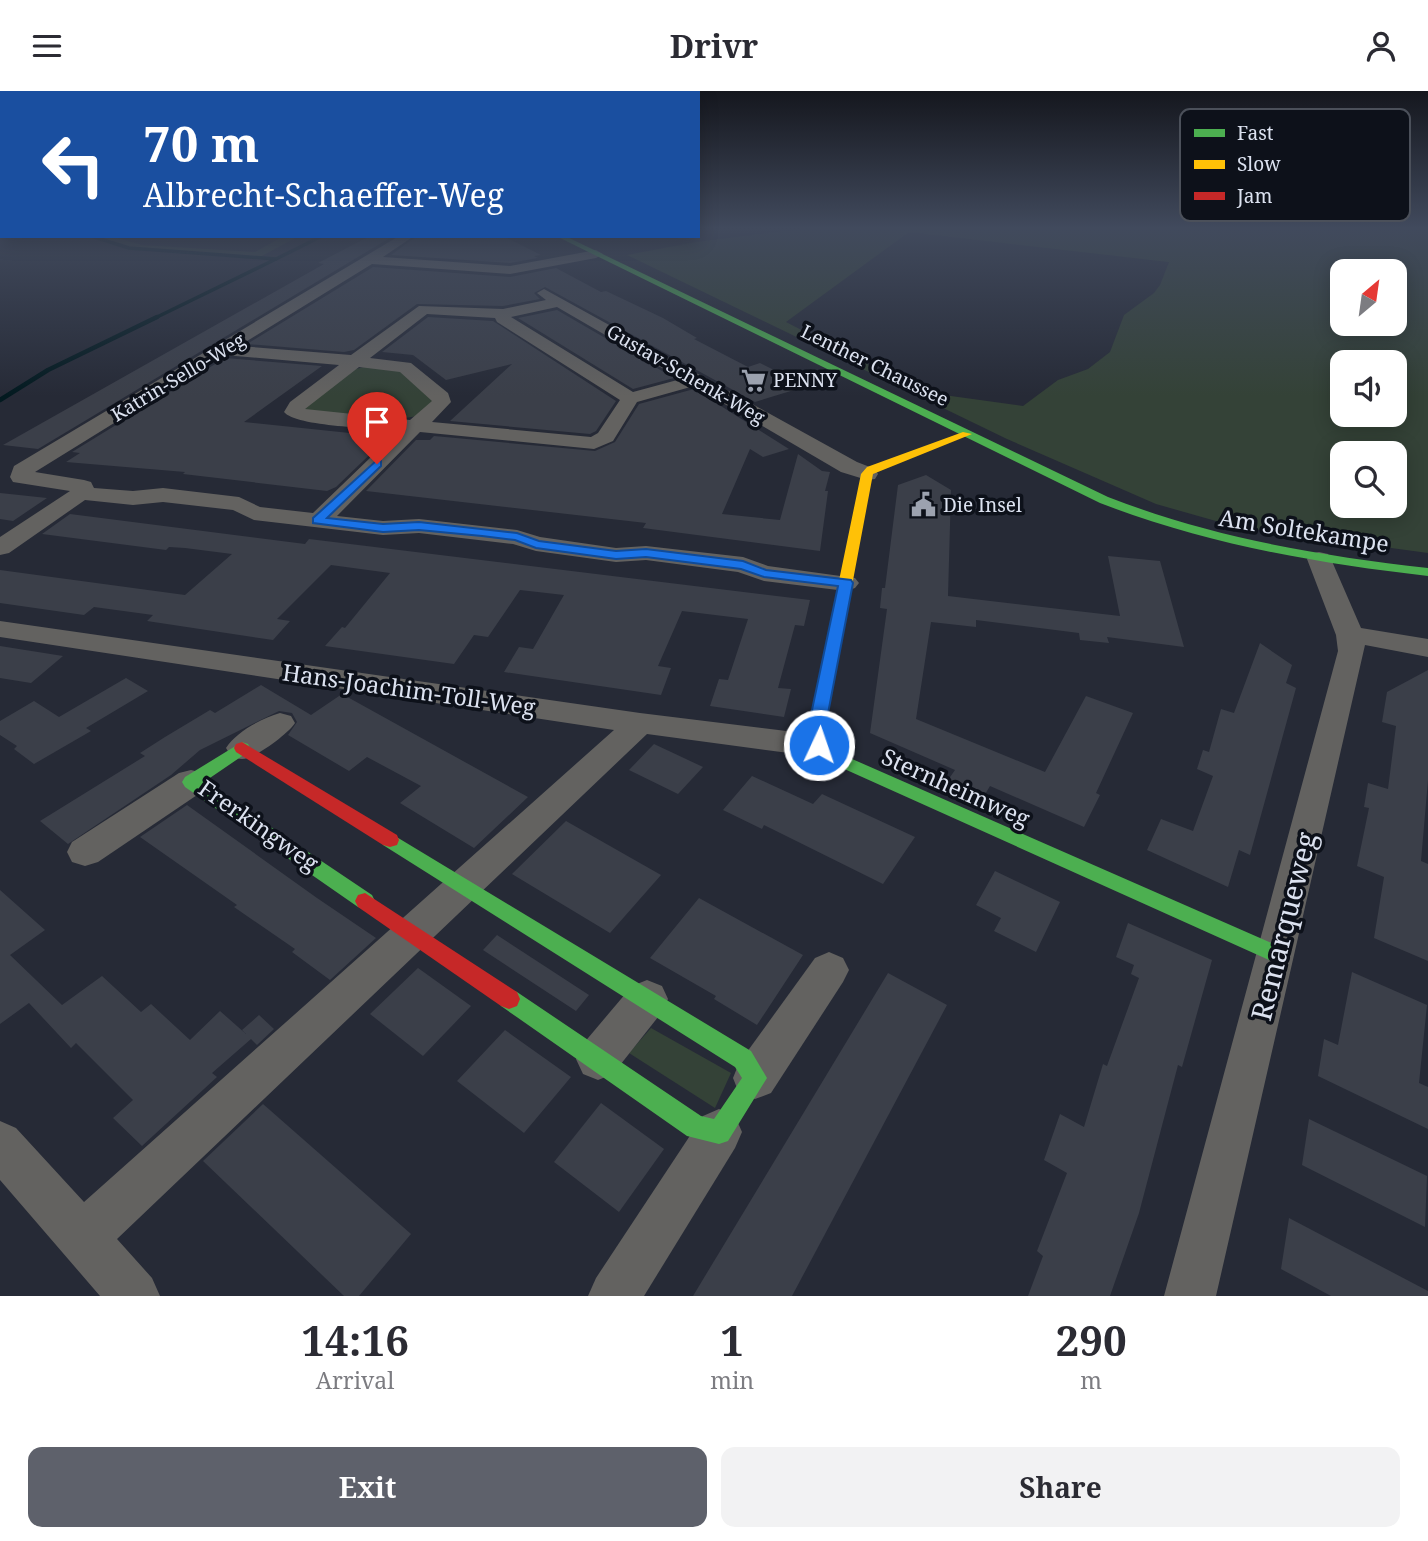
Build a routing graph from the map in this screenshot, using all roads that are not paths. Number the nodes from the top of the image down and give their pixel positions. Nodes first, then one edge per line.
1 (331, 283) edge
2 (527, 283) edge
3 (657, 283) edge
4 (559, 302) junction
5 (503, 314) junction
6 (223, 350) junction
7 (355, 361) junction
8 (696, 380) junction
9 (630, 398) junction
10 (415, 426) junction
11 (967, 433) junction
12 (867, 474) junction
13 (81, 493) junction
14 (1134, 514) joint
15 (317, 521) junction
16 (0, 548) edge
17 (1319, 559) junction
18 (1428, 572) edge
19 (846, 583) junction
20 (0, 629) edge
21 (1350, 635) junction
22 (1428, 649) edge
23 (280, 723) dead end
24 (640, 723) junction
25 (819, 745) junction
26 (242, 748) junction
27 (191, 782) junction
28 (85, 852) dead end
29 (466, 885) junction
30 (414, 932) junction
31 (1276, 954) junction
32 (829, 970) dead end
33 (648, 999) junction
34 (598, 1059) junction
35 (755, 1078) junction
36 (719, 1132) junction
37 (0, 1144) edge
38 (83, 1237) junction
39 (134, 1296) edge
40 (614, 1296) edge
41 (1190, 1296) edge

1 - 6 street, Katrin-Sello-Weg
2 - 4 street, Gustav-Schenk-Weg
3 - 11 street, Lenther Chaussee
4 - 5 street
4 - 8 street, Gustav-Schenk-Weg
5 - 7 street
5 - 9 street
6 - 7 street
6 - 13 street, Katrin-Sello-Weg
7 - 10 street
7 - 10 street
8 - 9 street
8 - 12 street, Gustav-Schenk-Weg
9 - 10 street
10 - 15 street
11 - 12 street
11 - 14 street, Lenther Chaussee
12 - 19 street
13 - 15 street
13 - 16 street
14 - 17 street, Am Soltekampe
15 - 19 street
17 - 18 street, Am Soltekampe
17 - 21 street, Remarqueweg
19 - 25 street
20 - 24 street, Hans-Joachim-Toll-Weg
21 - 22 street
21 - 31 street, Remarqueweg
23 - 26 street
24 - 25 street, Hans-Joachim-Toll-Weg
24 - 29 street
25 - 31 street, Sternheimweg
26 - 27 street, Frerkingweg
26 - 29 street
27 - 28 street
27 - 30 street, Frerkingweg
29 - 30 street
29 - 33 street
30 - 34 street, Frerkingweg
30 - 38 street
31 - 41 street, Remarqueweg
32 - 35 street
33 - 34 street
33 - 35 street
34 - 36 street, Frerkingweg
35 - 36 street
36 - 40 street
37 - 38 street
38 - 39 street

